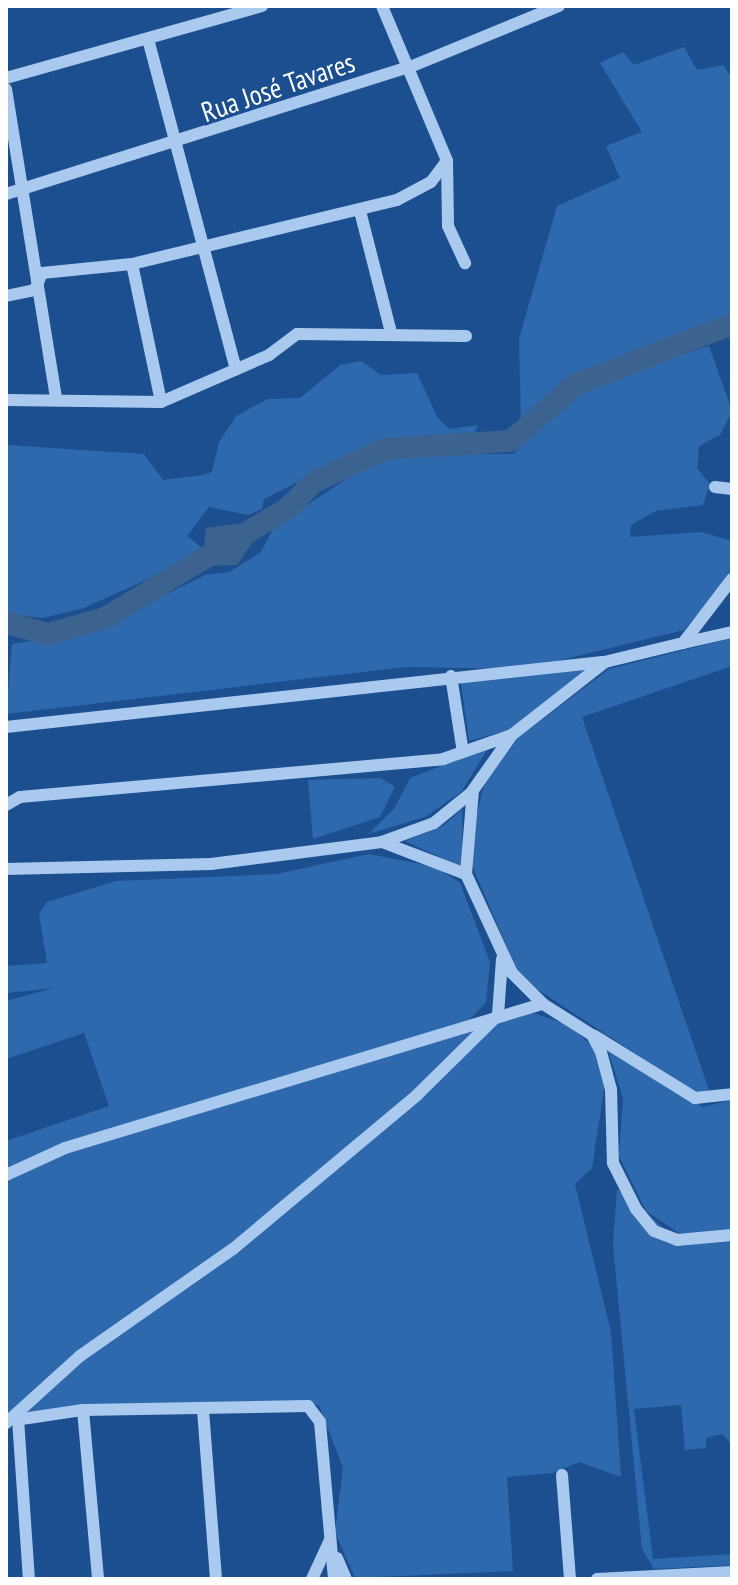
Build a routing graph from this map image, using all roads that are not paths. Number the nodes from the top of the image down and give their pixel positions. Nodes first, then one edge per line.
1 (262, 6) edge
2 (382, 6) edge
3 (559, 6) edge
4 (217, 12) edge
5 (148, 39) junction
6 (410, 67) junction
7 (6, 78) edge
8 (6, 89) edge
9 (176, 147) junction
10 (447, 161) junction
11 (20, 191) junction
12 (6, 194) edge
13 (360, 211) junction
14 (206, 246) junction
15 (465, 263) dead end
16 (132, 264) junction
17 (35, 290) junction
18 (6, 296) edge
19 (391, 333) junction
20 (466, 336) dead end
21 (236, 369) junction
22 (56, 399) junction
23 (6, 400) edge
24 (161, 402) junction
25 (715, 487) dead end
26 (732, 489) edge
27 (732, 579) edge
28 (732, 632) edge
29 (683, 643) junction
30 (605, 662) junction
31 (451, 676) junction
32 (6, 727) edge
33 (512, 735) junction
34 (462, 746) junction
35 (473, 790) junction
36 (6, 805) edge
37 (382, 842) junction
38 (6, 869) edge
39 (466, 874) junction
40 (502, 957) junction
41 (543, 1004) junction
42 (498, 1015) junction
43 (592, 1035) junction
44 (732, 1094) edge
45 (6, 1175) edge
46 (732, 1235) edge
47 (83, 1410) junction
48 (203, 1410) junction
49 (10, 1421) edge
50 (562, 1475) dead end
51 (331, 1536) junction
52 (732, 1572) edge
53 (29, 1579) edge
54 (98, 1579) edge
55 (216, 1579) edge
56 (312, 1579) edge
57 (334, 1579) edge
58 (346, 1579) edge
59 (570, 1579) edge
60 (597, 1579) edge

1 - 4 street
2 - 6 street
3 - 6 street, Rua José Tavares
4 - 5 street
5 - 7 street
5 - 9 street
6 - 9 street, Rua José Tavares
6 - 10 street
8 - 11 street
9 - 11 street, Rua José Tavares
9 - 14 street
10 - 13 street
10 - 15 street
11 - 12 street, Rua José Tavares
11 - 17 street
13 - 14 street
13 - 19 street
14 - 16 street
14 - 21 street
16 - 17 street
16 - 24 street
17 - 18 street
17 - 22 street
19 - 20 street
19 - 21 street
21 - 24 street
22 - 23 street
22 - 24 street
25 - 26 street
27 - 29 street
28 - 29 street
29 - 30 street
30 - 31 street
30 - 33 street
31 - 32 street
31 - 34 street
33 - 34 street
33 - 35 street
34 - 36 street
35 - 37 street
35 - 39 street
37 - 38 street
37 - 39 street
39 - 40 street
40 - 41 street
40 - 42 street
41 - 42 street
41 - 43 street
42 - 45 street
42 - 49 street
43 - 44 street
43 - 46 street
47 - 48 street
47 - 49 street
47 - 54 street
48 - 51 street
48 - 55 street
49 - 53 street
50 - 59 street
51 - 56 street
51 - 57 street
51 - 58 street
52 - 60 street

